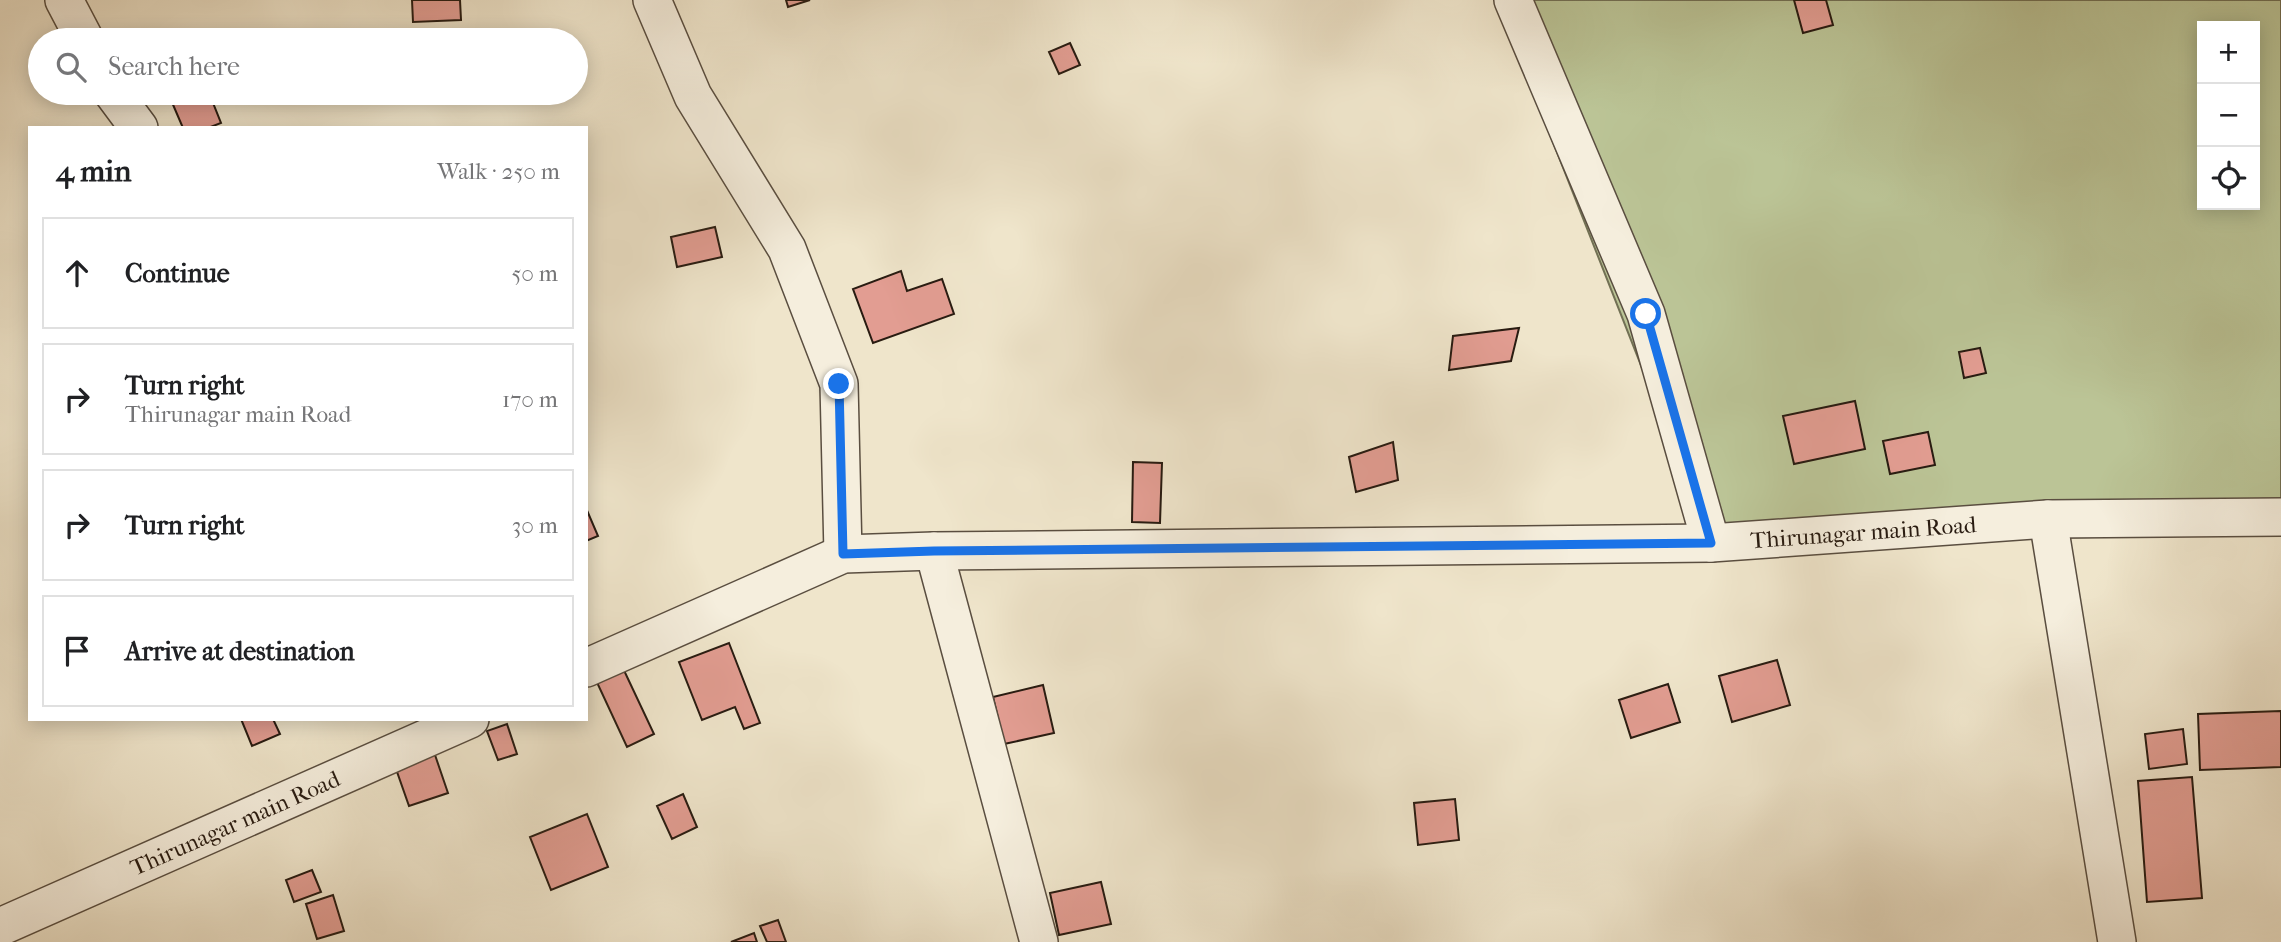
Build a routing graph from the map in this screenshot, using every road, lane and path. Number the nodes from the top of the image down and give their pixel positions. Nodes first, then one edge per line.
1 (64, 0) edge
2 (652, 0) edge
3 (1513, 0) edge
4 (79, 28) edge
5 (122, 105) edge
6 (138, 126) edge
7 (2281, 517) edge
8 (2048, 519) junction
9 (1711, 543) junction
10 (934, 551) junction
11 (843, 554) junction
12 (588, 667) edge
13 (447, 724) edge
14 (0, 927) edge
15 (1039, 942) edge
16 (2117, 942) edge

1 - 4 street
2 - 11 street
3 - 9 street
5 - 6 street
7 - 8 street, Thirunagar main Road
8 - 9 street, Thirunagar main Road
8 - 16 street
9 - 10 street, Thirunagar main Road
10 - 11 street, Thirunagar main Road
10 - 15 street
11 - 12 street, Thirunagar main Road
13 - 14 street, Thirunagar main Road

